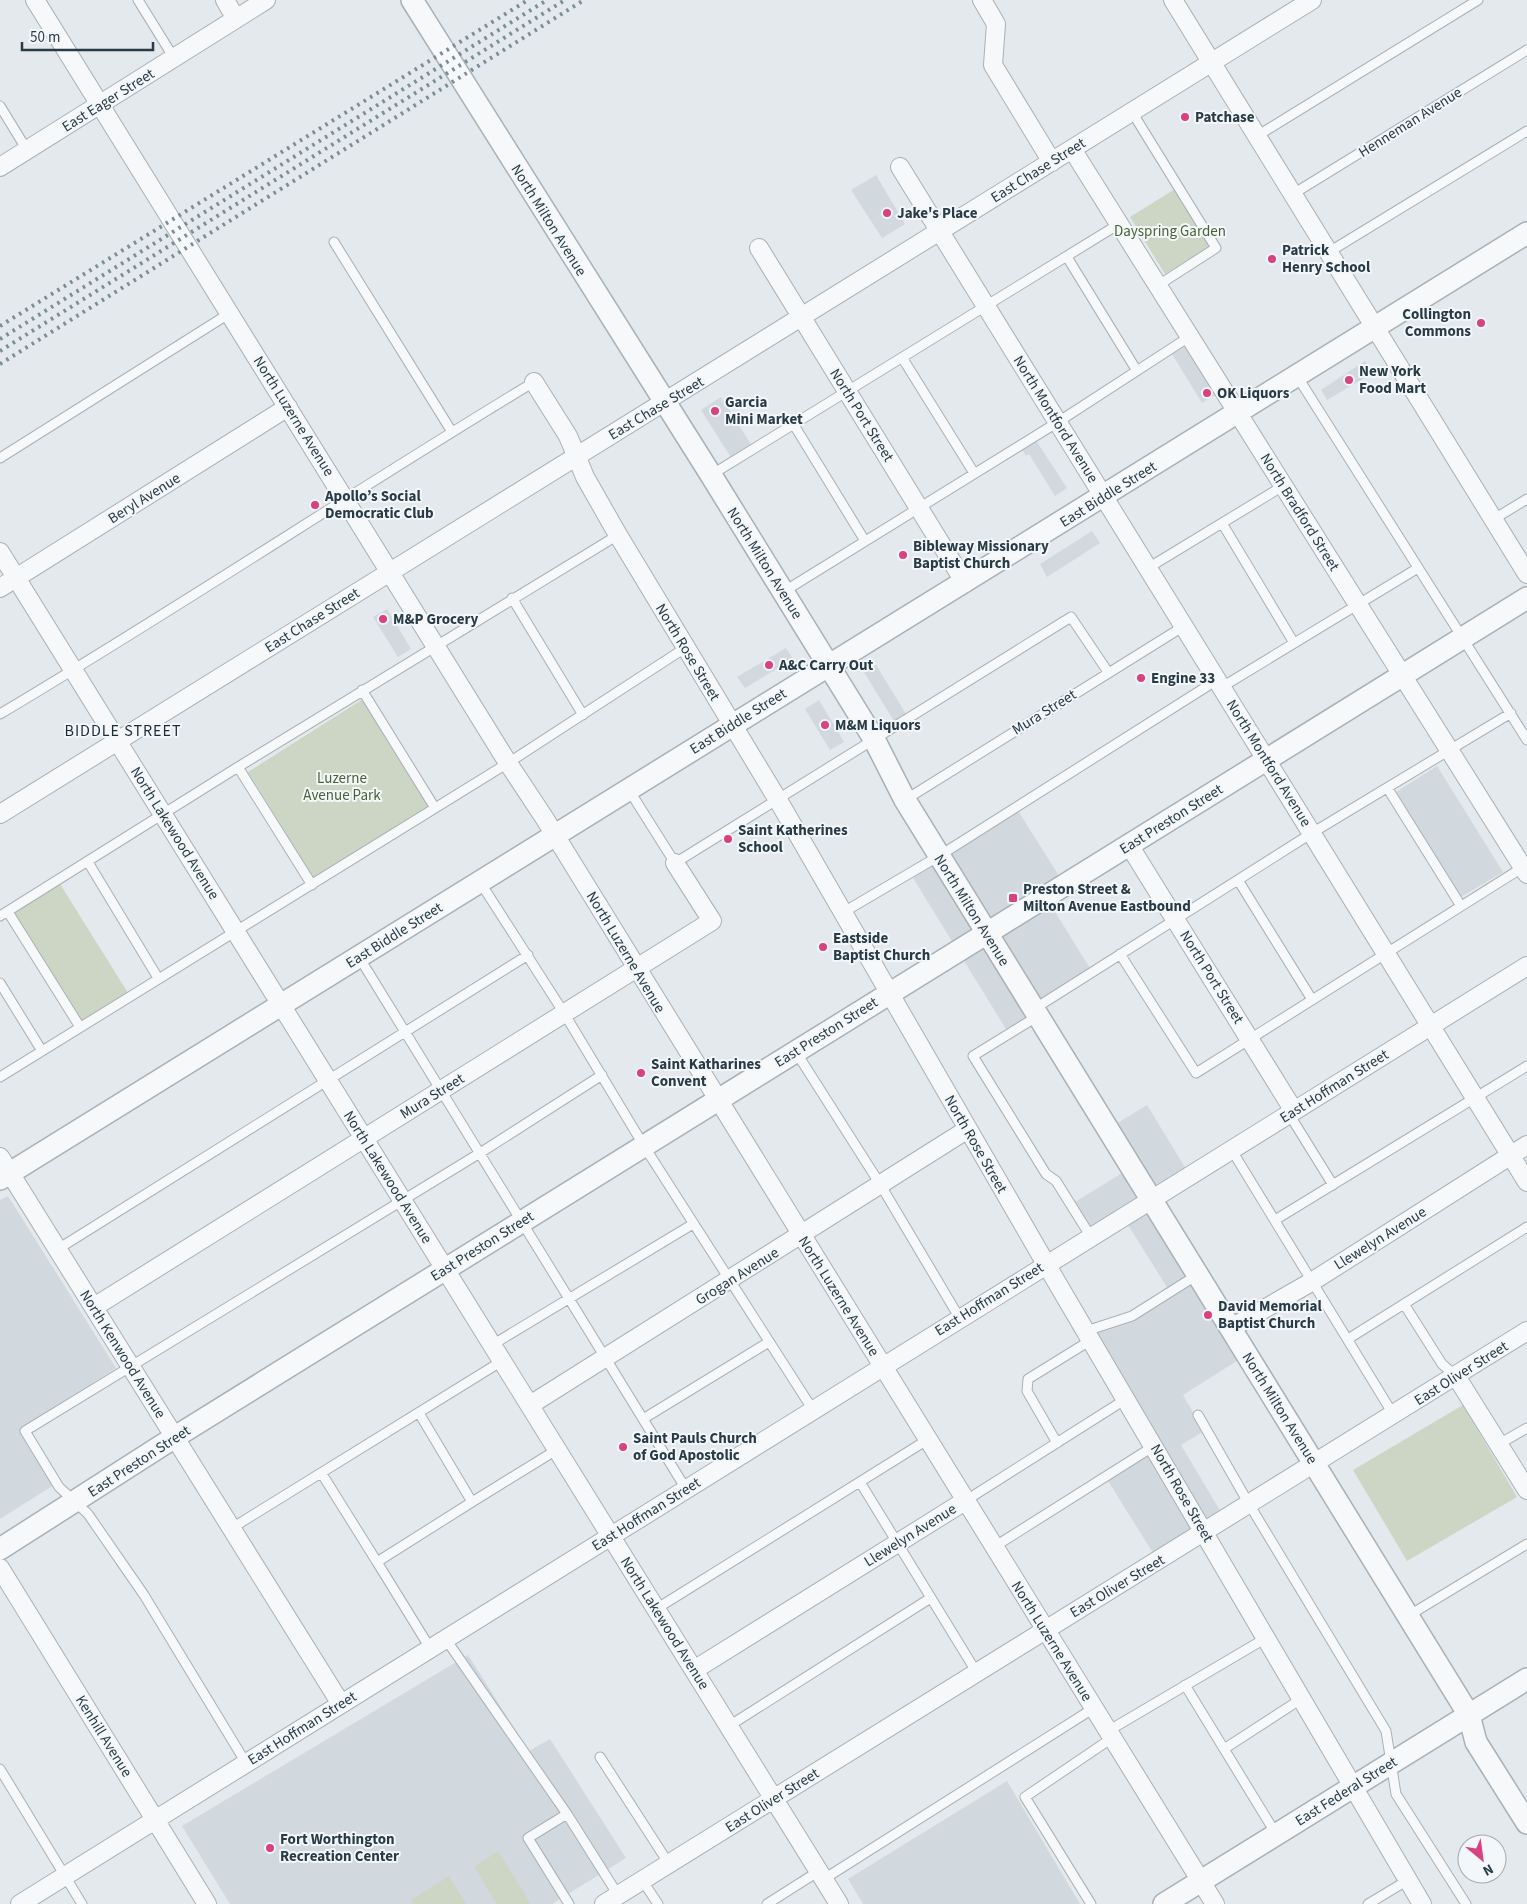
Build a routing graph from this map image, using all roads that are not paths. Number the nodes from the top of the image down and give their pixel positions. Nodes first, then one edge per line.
1 (35, 0) edge
2 (138, 0) edge
3 (225, 0) edge
4 (266, 0) edge
5 (412, 0) edge
6 (982, 0) edge
7 (1173, 0) edge
8 (1312, 0) edge
9 (1478, 0) edge
10 (236, 19) junction
11 (1527, 50) edge
12 (174, 58) junction
13 (1211, 62) junction
14 (100, 105) junction
15 (0, 106) edge
16 (1132, 112) junction
17 (1527, 130) edge
18 (1257, 136) junction
19 (28, 150) junction
20 (1072, 150) junction
21 (1052, 162) junction
22 (0, 167) edge
23 (900, 167) dead end
24 (1293, 194) junction
25 (1119, 224) junction
26 (940, 231) junction
27 (1527, 234) edge
28 (334, 242) dead end
29 (759, 248) dead end
30 (1329, 252) junction
31 (1067, 257) junction
32 (1157, 286) junction
33 (986, 306) junction
34 (230, 314) junction
35 (802, 318) junction
36 (1376, 327) junction
37 (1189, 337) junction
38 (903, 359) junction
39 (1137, 371) junction
40 (1297, 376) junction
41 (534, 382) joint
42 (848, 392) junction
43 (665, 402) junction
44 (288, 408) junction
45 (1238, 412) junction
46 (1058, 422) junction
47 (794, 425) junction
48 (452, 432) junction
49 (576, 457) junction
50 (0, 458) edge
51 (974, 473) junction
52 (711, 475) junction
53 (1283, 486) junction
54 (1104, 496) junction
55 (344, 498) junction
56 (1527, 499) edge
57 (918, 507) junction
58 (1494, 520) junction
59 (1222, 523) junction
60 (618, 535) junction
61 (865, 541) junction
62 (0, 552) edge
63 (1148, 568) junction
64 (1418, 568) junction
65 (390, 572) junction
66 (1527, 574) edge
67 (16, 578) junction
68 (965, 583) junction
69 (0, 588) edge
70 (782, 592) junction
71 (512, 598) junction
72 (1527, 598) edge
73 (1358, 605) junction
74 (1184, 626) junction
75 (1462, 638) junction
76 (1294, 642) junction
77 (435, 645) junction
78 (685, 648) junction
79 (828, 666) junction
80 (73, 670) junction
81 (1108, 672) junction
82 (1402, 675) junction
83 (1220, 684) junction
84 (362, 690) junction
85 (1510, 712) junction
86 (0, 714) edge
87 (583, 715) junction
88 (732, 725) junction
89 (874, 739) junction
90 (1527, 740) edge
91 (117, 741) junction
92 (1451, 751) junction
93 (1267, 760) junction
94 (508, 763) junction
95 (238, 767) junction
96 (628, 789) junction
97 (1388, 789) junction
98 (778, 800) junction
99 (905, 800) junction
100 (435, 808) junction
101 (0, 814) edge
102 (164, 815) junction
103 (1312, 834) junction
104 (555, 835) junction
105 (1129, 845) junction
106 (939, 856) junction
107 (88, 862) junction
108 (675, 863) junction
109 (1526, 868) edge
110 (1238, 880) junction
111 (480, 882) junction
112 (312, 884) junction
113 (1461, 906) junction
114 (842, 913) junction
115 (4, 914) edge
116 (1176, 920) junction
117 (236, 932) junction
118 (987, 933) junction
119 (1386, 953) junction
120 (1120, 954) junction
121 (528, 955) junction
122 (359, 957) junction
123 (1527, 966) edge
124 (636, 969) junction
125 (158, 978) junction
126 (0, 983) edge
127 (889, 994) junction
128 (1311, 998) junction
129 (281, 1005) junction
130 (564, 1013) junction
131 (1036, 1013) junction
132 (1431, 1025) junction
133 (80, 1027) junction
134 (406, 1031) junction
135 (1249, 1038) junction
136 (42, 1051) junction
137 (796, 1052) junction
138 (1527, 1066) edge
139 (602, 1074) junction
140 (0, 1077) edge
141 (328, 1080) junction
142 (441, 1090) junction
143 (1474, 1098) junction
144 (717, 1100) junction
145 (1291, 1112) junction
146 (968, 1129) junction
147 (364, 1138) junction
148 (1527, 1145) edge
149 (644, 1146) junction
150 (1231, 1149) junction
151 (480, 1153) junction
152 (1511, 1155) junction
153 (3, 1170) edge
154 (1527, 1182) edge
155 (880, 1184) junction
156 (1334, 1185) junction
157 (1151, 1199) junction
158 (402, 1200) junction
159 (1275, 1220) junction
160 (522, 1221) junction
161 (693, 1224) junction
162 (1527, 1227) edge
163 (801, 1236) junction
164 (1090, 1237) junction
165 (58, 1249) junction
166 (1046, 1264) junction
167 (445, 1269) junction
168 (1198, 1275) junction
169 (729, 1281) junction
170 (1313, 1281) junction
171 (569, 1299) junction
172 (1404, 1304) junction
173 (94, 1307) junction
174 (959, 1317) junction
175 (1231, 1328) junction
176 (1527, 1331) edge
177 (1089, 1335) junction
178 (1348, 1339) junction
179 (770, 1342) junction
180 (492, 1345) junction
181 (604, 1358) junction
182 (502, 1360) junction
183 (131, 1366) junction
184 (882, 1367) junction
185 (1456, 1376) junction
186 (1126, 1399) junction
187 (530, 1405) junction
188 (813, 1410) junction
189 (420, 1413) junction
190 (1393, 1414) junction
191 (1198, 1415) dead end
192 (643, 1419) junction
193 (1527, 1428) edge
194 (175, 1437) junction
195 (927, 1440) junction
196 (1057, 1443) junction
197 (1499, 1444) junction
198 (1154, 1446) junction
199 (558, 1448) junction
200 (1314, 1463) junction
201 (322, 1474) junction
202 (860, 1482) junction
203 (686, 1488) junction
204 (1527, 1490) edge
205 (965, 1501) junction
206 (74, 1502) junction
207 (472, 1502) junction
208 (1249, 1504) junction
209 (232, 1528) junction
210 (1205, 1532) junction
211 (610, 1536) junction
212 (897, 1543) junction
213 (1527, 1544) edge
214 (994, 1547) junction
215 (0, 1549) edge
216 (377, 1562) junction
217 (0, 1568) edge
218 (929, 1599) junction
219 (656, 1609) junction
220 (1408, 1616) junction
221 (1045, 1630) junction
222 (445, 1638) junction
223 (1266, 1638) junction
224 (430, 1648) junction
225 (694, 1670) junction
226 (977, 1673) junction
227 (1527, 1679) edge
228 (1184, 1684) junction
229 (1302, 1699) junction
230 (341, 1704) junction
231 (1094, 1708) junction
232 (1469, 1715) junction
233 (729, 1726) junction
234 (1110, 1734) junction
235 (1224, 1749) junction
236 (600, 1757) dead end
237 (246, 1763) junction
238 (1391, 1763) junction
239 (0, 1769) edge
240 (1352, 1787) junction
241 (774, 1798) junction
242 (567, 1814) junction
243 (156, 1820) junction
244 (1527, 1822) edge
245 (1276, 1834) junction
246 (669, 1864) junction
247 (821, 1875) junction
248 (65, 1876) junction
249 (642, 1880) junction
250 (1408, 1880) junction
251 (1201, 1881) junction
252 (611, 1900) edge
253 (20, 1904) edge
254 (82, 1904) edge
255 (207, 1904) edge
256 (569, 1904) edge
257 (658, 1904) edge
258 (766, 1904) edge
259 (839, 1904) edge
260 (1091, 1904) edge
261 (1164, 1904) edge
262 (1215, 1904) edge
263 (1368, 1904) edge
264 (1422, 1904) edge
265 (1466, 1904) edge

1 - 14 street, North Luzerne Avenue
2 - 12 lane
3 - 10 street
4 - 10 street, East Eager Street
5 - 43 street, North Milton Avenue
6 - 21 street
7 - 13 street
8 - 13 street, East Chase Street
9 - 18 lane
10 - 12 street, East Eager Street
11 - 24 lane, Henneman Avenue
12 - 14 street, East Eager Street
13 - 16 street, East Chase Street
13 - 18 street
14 - 19 street, East Eager Street
14 - 34 street, North Luzerne Avenue
15 - 19 lane
16 - 20 street, East Chase Street
16 - 32 lane
17 - 30 lane
18 - 24 street
19 - 22 street, East Eager Street
20 - 21 street, East Chase Street
20 - 25 street, North Bradford Street
21 - 26 street, East Chase Street
23 - 26 street, North Montford Avenue
24 - 30 street
25 - 31 lane
25 - 32 street, North Bradford Street
26 - 33 street, North Montford Avenue
26 - 35 street, East Chase Street
27 - 36 street, East Biddle Street
28 - 48 lane
29 - 35 street, North Port Street
30 - 36 street
31 - 33 lane
31 - 39 lane
32 - 37 street, North Bradford Street
33 - 38 lane
33 - 46 street, North Montford Avenue
34 - 44 street, North Luzerne Avenue
34 - 50 lane
35 - 42 street, North Port Street
35 - 43 street, East Chase Street
36 - 40 street, East Biddle Street
36 - 58 street
37 - 39 lane
37 - 45 street, North Bradford Street
38 - 42 lane
38 - 51 lane
39 - 46 lane
40 - 45 street, East Biddle Street
40 - 64 lane
41 - 48 lane
41 - 49 street, North Rose Street
42 - 47 lane
42 - 57 street, North Port Street
43 - 49 street, East Chase Street
43 - 52 street, North Milton Avenue
44 - 55 street, North Luzerne Avenue
44 - 67 street, Beryl Avenue
45 - 53 street, North Bradford Street
45 - 54 street, East Biddle Street
46 - 51 lane
46 - 54 street, North Montford Avenue
47 - 52 lane
47 - 61 lane
48 - 55 lane
49 - 60 street, North Rose Street
49 - 65 street, East Chase Street
51 - 57 lane
52 - 70 street, North Milton Avenue
53 - 59 lane
53 - 73 street, North Bradford Street
54 - 63 street, North Montford Avenue
54 - 68 street, East Biddle Street
55 - 65 street, North Luzerne Avenue
55 - 80 lane
56 - 58 lane
57 - 61 lane
57 - 68 street, North Port Street
58 - 66 street
59 - 63 lane
59 - 76 lane
60 - 71 lane
60 - 78 street, North Rose Street
61 - 70 lane
62 - 67 street, North Lakewood Avenue
63 - 74 street, North Montford Avenue
64 - 73 lane
64 - 75 lane
65 - 77 street, North Luzerne Avenue
65 - 91 street, East Chase Street
67 - 69 street, Beryl Avenue
67 - 80 street, North Lakewood Avenue
68 - 79 street, East Biddle Street
70 - 79 street, North Milton Avenue
71 - 77 lane
71 - 87 lane
72 - 75 street, East Preston Street
73 - 76 lane
73 - 82 street, North Bradford Street
74 - 81 lane, Mura Street
74 - 83 street, North Montford Avenue
75 - 82 street, East Preston Street
75 - 85 lane
76 - 83 lane
77 - 84 lane
77 - 94 street, North Luzerne Avenue
78 - 87 lane
78 - 88 street, North Rose Street
79 - 88 street, East Biddle Street
79 - 89 street, North Milton Avenue
80 - 86 lane
80 - 91 street, North Lakewood Avenue
81 - 89 lane
81 - 99 lane, Mura Street
82 - 92 street, North Bradford Street
82 - 93 street, East Preston Street
83 - 93 street, North Montford Avenue
83 - 106 lane
84 - 95 lane
84 - 100 lane
85 - 90 lane
85 - 92 lane
87 - 94 lane
88 - 96 street, East Biddle Street
88 - 98 street, North Rose Street
89 - 98 lane
89 - 99 street, North Milton Avenue
91 - 101 street, East Chase Street
91 - 102 street, North Lakewood Avenue
92 - 97 lane
92 - 109 street, North Bradford Street
93 - 103 street, North Montford Avenue
93 - 105 street, East Preston Street
94 - 100 lane
94 - 104 street, North Luzerne Avenue
95 - 102 lane
95 - 112 lane
96 - 104 street, East Biddle Street
96 - 108 lane
97 - 103 lane
97 - 113 lane
98 - 108 lane
98 - 114 street, North Rose Street
99 - 106 street, North Milton Avenue
100 - 112 lane
102 - 107 lane
102 - 117 street, North Lakewood Avenue
103 - 110 lane
103 - 119 street, North Montford Avenue
104 - 111 street, East Biddle Street
104 - 124 street, North Luzerne Avenue
105 - 116 street, North Port Street
105 - 118 street, East Preston Street
106 - 114 lane
106 - 118 street, North Milton Avenue
107 - 115 lane
107 - 125 lane
108 - 124 street, Mura Street
109 - 113 lane
110 - 116 lane
110 - 128 lane
111 - 121 lane
111 - 122 street, East Biddle Street
112 - 117 lane
113 - 119 lane
114 - 127 street, North Rose Street
115 - 133 lane
116 - 120 lane
116 - 135 street, North Port Street
117 - 125 lane
117 - 129 street, North Lakewood Avenue
118 - 127 street, East Preston Street
118 - 131 street, North Milton Avenue
119 - 128 lane
119 - 132 street, North Montford Avenue
120 - 131 lane
120 - 135 lane
121 - 130 lane
121 - 134 lane
122 - 129 street, East Biddle Street
122 - 134 lane
123 - 132 street, East Hoffman Street
124 - 130 street, Mura Street
124 - 144 street, North Luzerne Avenue
125 - 133 lane
126 - 136 lane
127 - 137 street, East Preston Street
127 - 146 street, North Rose Street
128 - 135 lane
129 - 141 street, North Lakewood Avenue
129 - 153 street, East Biddle Street
130 - 139 lane
130 - 142 street, Mura Street
131 - 157 street, North Milton Avenue
131 - 164 lane
132 - 143 street, North Montford Avenue
132 - 145 street, East Hoffman Street
133 - 136 lane
134 - 141 lane
134 - 142 lane
135 - 145 street, North Port Street
136 - 140 lane
137 - 144 street, East Preston Street
137 - 155 lane
138 - 143 lane
139 - 149 lane
139 - 151 lane
141 - 147 street, North Lakewood Avenue
141 - 165 lane
142 - 147 street, Mura Street
142 - 151 lane
143 - 152 street, North Montford Avenue
143 - 156 lane
144 - 149 street, East Preston Street
144 - 163 street, North Luzerne Avenue
145 - 150 street, East Hoffman Street
145 - 156 lane
146 - 155 street, Grogan Avenue
146 - 166 street, North Rose Street
147 - 158 street, North Lakewood Avenue
147 - 173 street, Mura Street
148 - 152 street, Llewelyn Avenue
149 - 160 street, East Preston Street
149 - 161 lane
150 - 157 street, East Hoffman Street
150 - 159 lane
151 - 158 lane
151 - 160 lane
152 - 154 street, North Montford Avenue
152 - 170 street, Llewelyn Avenue
153 - 165 street, North Kenwood Avenue
155 - 163 street, Grogan Avenue
155 - 174 lane
156 - 159 lane
157 - 164 street, East Hoffman Street
157 - 168 street, North Milton Avenue
158 - 167 street, North Lakewood Avenue
158 - 183 lane
159 - 170 lane
160 - 167 street, East Preston Street
160 - 171 lane
161 - 169 lane
161 - 171 lane
162 - 172 lane
163 - 169 street, Grogan Avenue
163 - 184 street, North Luzerne Avenue
164 - 166 street, East Hoffman Street
165 - 173 street, North Kenwood Avenue
166 - 174 street, East Hoffman Street
166 - 177 street, North Rose Street
167 - 180 street, North Lakewood Avenue
167 - 194 street, East Preston Street
168 - 175 street, North Milton Avenue
168 - 177 lane
169 - 179 lane
169 - 181 street, Grogan Avenue
170 - 175 street, Llewelyn Avenue
170 - 178 lane
171 - 180 lane
171 - 181 lane
172 - 178 lane
172 - 185 lane
173 - 183 street, North Kenwood Avenue
174 - 184 street, East Hoffman Street
175 - 200 street, North Milton Avenue
176 - 185 street, East Oliver Street
177 - 186 street, North Rose Street
177 - 196 lane
178 - 190 lane
179 - 188 lane
179 - 192 lane
180 - 182 street, North Lakewood Avenue
181 - 187 street, Grogan Avenue
181 - 192 lane
182 - 187 street, North Lakewood Avenue
182 - 189 lane
183 - 194 street, North Kenwood Avenue
183 - 206 lane
184 - 188 street, East Hoffman Street
184 - 195 street, North Luzerne Avenue
185 - 190 street, East Oliver Street
185 - 197 street
186 - 196 lane, Llewelyn Avenue
186 - 198 street, North Rose Street
187 - 199 street, North Lakewood Avenue
188 - 203 street, East Hoffman Street
189 - 201 lane
189 - 207 lane
190 - 200 street, East Oliver Street
191 - 208 lane
192 - 203 lane
193 - 197 lane
194 - 206 street, East Preston Street
194 - 209 street, North Kenwood Avenue
195 - 202 lane
195 - 205 street, North Luzerne Avenue
196 - 205 lane, Llewelyn Avenue
197 - 204 street
198 - 210 street, North Rose Street
198 - 214 lane
199 - 207 lane
199 - 211 street, North Lakewood Avenue
200 - 208 street, East Oliver Street
200 - 220 street, North Milton Avenue
201 - 209 lane
201 - 216 lane
202 - 212 lane
202 - 219 lane
203 - 211 street, East Hoffman Street
205 - 212 street, Llewelyn Avenue
205 - 214 street, North Luzerne Avenue
206 - 215 street, East Preston Street
206 - 237 lane
207 - 216 lane
208 - 210 street, East Oliver Street
208 - 238 lane
209 - 230 street, North Kenwood Avenue
210 - 221 street, East Oliver Street
210 - 223 street, North Rose Street
211 - 219 street, North Lakewood Avenue
211 - 222 street, East Hoffman Street
212 - 218 lane
212 - 225 street, Llewelyn Avenue
213 - 220 lane
214 - 221 street, North Luzerne Avenue
216 - 224 lane
217 - 243 street, Kenhill Avenue
218 - 226 lane
218 - 233 lane
219 - 225 street, North Lakewood Avenue
220 - 232 street, North Milton Avenue
221 - 226 street, East Oliver Street
221 - 231 street, North Luzerne Avenue
222 - 224 street, East Hoffman Street
222 - 242 lane
223 - 228 lane
223 - 229 street, North Rose Street
224 - 230 street, East Hoffman Street
225 - 233 street, North Lakewood Avenue
226 - 241 street, East Oliver Street
227 - 232 street, East Federal Street
228 - 234 lane
228 - 235 lane
229 - 235 lane
229 - 240 street, North Rose Street
230 - 237 street, East Hoffman Street
231 - 234 street, North Luzerne Avenue
231 - 247 lane
232 - 238 street, East Federal Street
232 - 244 street, North Milton Avenue
233 - 241 street, North Lakewood Avenue
234 - 251 street, North Luzerne Avenue
234 - 260 lane
235 - 245 lane
236 - 246 lane
237 - 243 street, East Hoffman Street
238 - 240 street, East Federal Street
238 - 265 lane
239 - 248 lane
240 - 245 street, East Federal Street
240 - 250 street, North Rose Street
241 - 246 street, East Oliver Street
241 - 247 street, North Lakewood Avenue
242 - 252 lane
242 - 256 lane
243 - 248 street, East Hoffman Street
243 - 255 street, Kenhill Avenue
245 - 251 street, East Federal Street
246 - 249 street, East Oliver Street
247 - 258 lane
247 - 259 street, North Lakewood Avenue
248 - 253 street, East Hoffman Street
248 - 254 lane
249 - 252 street, East Oliver Street
249 - 257 lane
250 - 263 lane
250 - 264 street, North Rose Street
251 - 261 street, East Federal Street
251 - 262 street, North Luzerne Avenue

